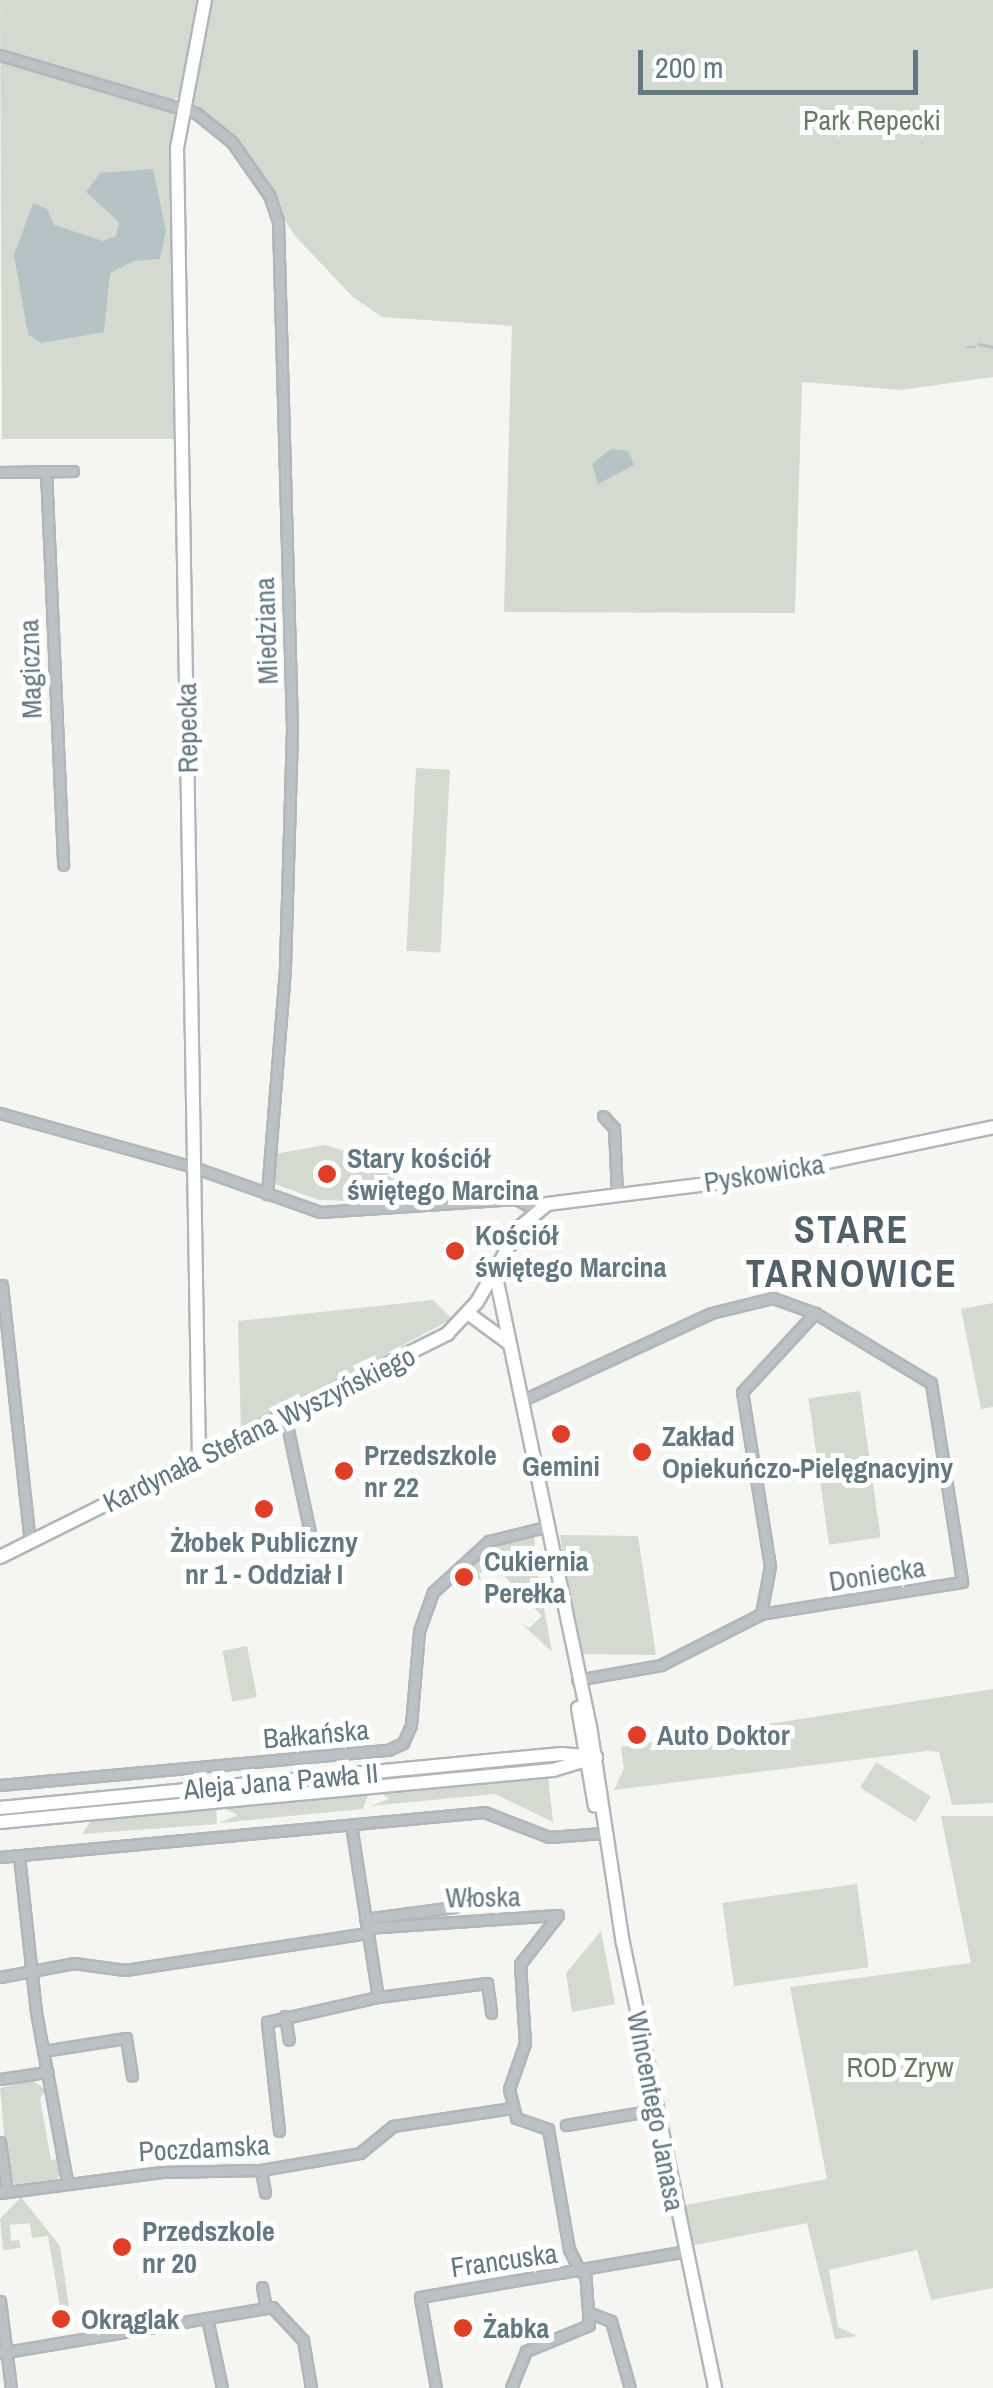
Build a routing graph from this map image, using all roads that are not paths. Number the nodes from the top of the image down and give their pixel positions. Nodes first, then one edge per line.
1 (205, 0) edge
2 (0, 54) edge
3 (180, 106) junction
4 (46, 471) junction
5 (73, 471) dead end
6 (0, 472) edge
7 (63, 865) dead end
8 (0, 1113) edge
9 (604, 1116) dead end
10 (993, 1127) edge
11 (193, 1168) junction
12 (617, 1192) junction
13 (267, 1194) junction
14 (536, 1210) junction
15 (495, 1272) junction
16 (2, 1285) edge
17 (484, 1292) junction
18 (500, 1301) junction
19 (815, 1313) junction
20 (468, 1314) junction
21 (512, 1346) junction
22 (523, 1400) junction
23 (285, 1416) junction
24 (199, 1460) junction
25 (549, 1526) junction
26 (30, 1542) junction
27 (312, 1542) dead end
28 (0, 1557) edge
29 (761, 1614) junction
30 (576, 1680) junction
31 (581, 1734) junction
32 (562, 1754) junction
33 (588, 1758) junction
34 (560, 1770) junction
35 (0, 1785) edge
36 (590, 1793) junction
37 (0, 1808) edge
38 (0, 1822) edge
39 (351, 1825) junction
40 (603, 1833) junction
41 (0, 1847) edge
42 (15, 1856) junction
43 (0, 1858) edge
44 (454, 1907) dead end
45 (366, 1926) junction
46 (31, 1972) junction
47 (0, 1977) edge
48 (378, 1997) junction
49 (491, 2013) dead end
50 (285, 2016) junction
51 (289, 2040) dead end
52 (43, 2051) junction
53 (47, 2072) junction
54 (132, 2076) dead end
55 (0, 2079) edge
56 (512, 2108) junction
57 (655, 2110) junction
58 (566, 2125) dead end
59 (278, 2131) dead end
60 (0, 2142) edge
61 (262, 2170) junction
62 (67, 2181) junction
63 (4, 2192) edge
64 (266, 2194) dead end
65 (685, 2251) junction
66 (583, 2271) junction
67 (262, 2287) dead end
68 (0, 2302) edge
69 (266, 2308) junction
70 (590, 2312) junction
71 (208, 2318) junction
72 (3, 2352) edge
73 (11, 2388) edge
74 (222, 2388) edge
75 (311, 2388) edge
76 (436, 2388) edge
77 (511, 2388) edge
78 (630, 2388) edge
79 (715, 2388) edge

1 - 3 street, Repecka
2 - 3 street, Miedziana
3 - 11 street, Repecka
3 - 13 street, Miedziana
4 - 5 street
4 - 6 street
4 - 7 street, Magiczna
8 - 11 street
9 - 12 street
10 - 12 street, Pyskowicka
11 - 13 street
11 - 24 street, Repecka
12 - 14 street, Pyskowicka
13 - 14 street
14 - 15 street, Kardynała Stefana Wyszyńskiego
15 - 17 street, Kardynała Stefana Wyszyńskiego
15 - 18 street, Wincentego Janasa
16 - 26 street
17 - 18 street
17 - 20 street, Kardynała Stefana Wyszyńskiego
18 - 21 street, Wincentego Janasa
19 - 22 street, Doniecka
19 - 29 street
19 - 29 street, Doniecka
20 - 21 street
20 - 23 street, Kardynała Stefana Wyszyńskiego
21 - 22 street, Wincentego Janasa
22 - 25 street, Wincentego Janasa
23 - 24 street, Kardynała Stefana Wyszyńskiego
23 - 27 street
24 - 26 street, Kardynała Stefana Wyszyńskiego
25 - 30 street, Wincentego Janasa
25 - 35 street, Bałkańska
26 - 28 street, Kardynała Stefana Wyszyńskiego
29 - 30 street, Doniecka
30 - 31 street, Wincentego Janasa
30 - 33 street, Wincentego Janasa
31 - 32 street
31 - 33 street, Wincentego Janasa
32 - 33 street, Aleja Jana Pawła II
32 - 37 street, Aleja Jana Pawła II
33 - 34 street, Aleja Jana Pawła II
33 - 36 street, Wincentego Janasa
33 - 40 street, Wincentego Janasa
34 - 36 street
34 - 38 street, Aleja Jana Pawła II
36 - 40 street, Wincentego Janasa
39 - 40 street
39 - 42 street
39 - 45 street
40 - 57 street, Wincentego Janasa
41 - 42 street
42 - 43 street
42 - 46 street
44 - 45 street, Włoska
45 - 46 street, Włoska
45 - 48 street
45 - 56 street, Włoska
46 - 47 street
46 - 52 street
48 - 49 street
48 - 50 street
50 - 51 street
50 - 59 street
52 - 53 street
52 - 54 street
53 - 55 street
53 - 62 street
56 - 61 street, Poczdamska
56 - 66 street
57 - 58 street
57 - 65 street, Wincentego Janasa
60 - 63 street
61 - 62 street, Poczdamska
61 - 64 street
62 - 63 street, Poczdamska
65 - 66 street, Francuska
65 - 79 street, Wincentego Janasa
66 - 70 street
66 - 76 street, Francuska
67 - 69 street
68 - 72 street
69 - 71 street
69 - 75 street
70 - 77 street
70 - 78 street
71 - 72 street
71 - 74 street
72 - 73 street

